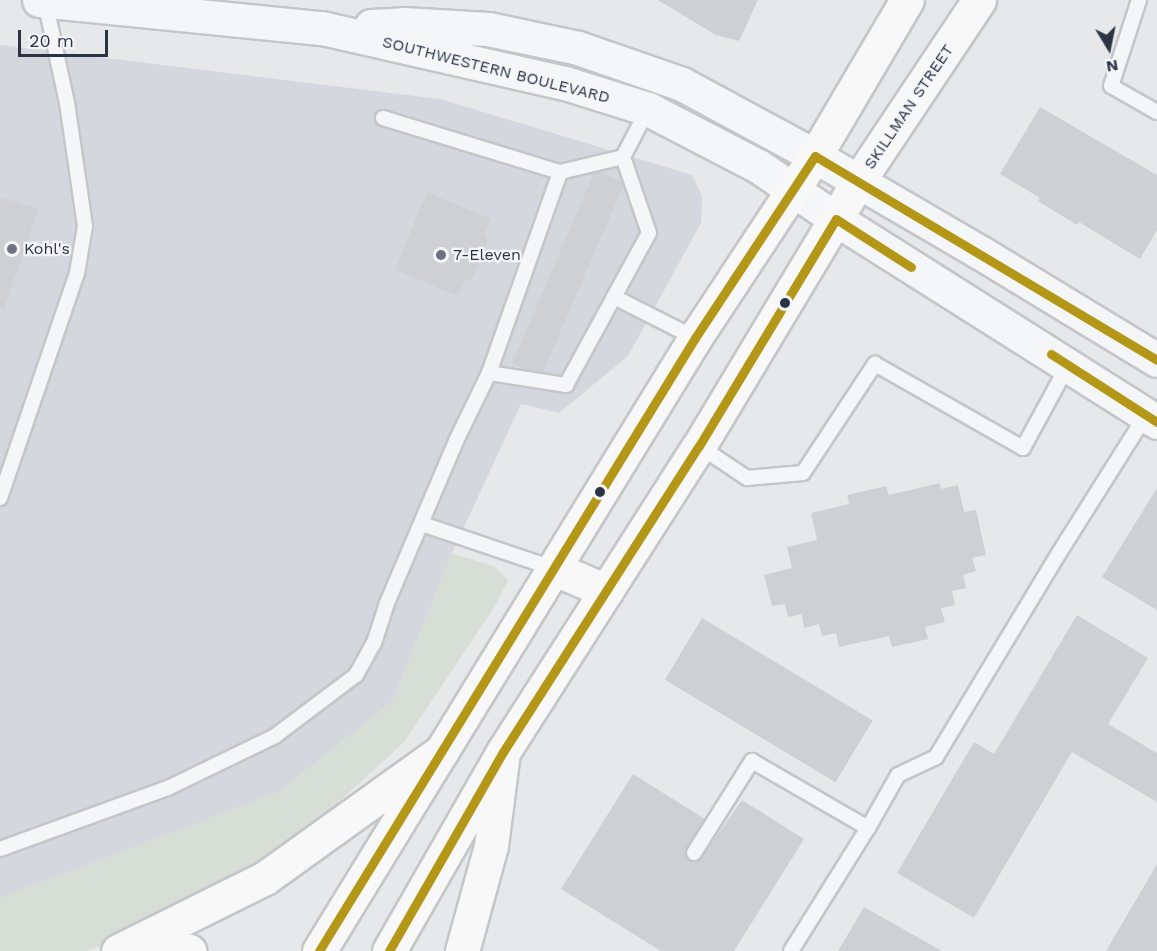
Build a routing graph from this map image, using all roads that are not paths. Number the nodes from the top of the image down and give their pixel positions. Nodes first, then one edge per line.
1 (39, 0) edge
2 (907, 0) edge
3 (979, 0) edge
4 (1139, 0) edge
5 (45, 1) edge
6 (203, 8) edge
7 (322, 28) junction
8 (648, 109) junction
9 (1157, 112) edge
10 (382, 118) dead end
11 (815, 156) junction
12 (623, 157) junction
13 (560, 172) junction
14 (857, 183) junction
15 (792, 190) junction
16 (836, 219) junction
17 (614, 297) junction
18 (695, 338) junction
19 (1157, 360) edge
20 (1068, 365) junction
21 (489, 373) junction
22 (1152, 419) edge
23 (699, 446) junction
24 (0, 498) edge
25 (422, 524) junction
26 (553, 568) junction
27 (606, 591) junction
28 (442, 751) junction
29 (503, 752) junction
30 (868, 828) junction
31 (0, 849) edge
32 (694, 853) dead end
33 (121, 950) edge
34 (189, 951) edge
35 (319, 951) edge
36 (389, 951) edge
37 (462, 951) edge
38 (791, 951) edge

1 - 5 street, SOUTHWESTERN BOULEVARD
2 - 11 main road
3 - 14 main road, SKILLMAN STREET
4 - 9 lane
5 - 6 street, SOUTHWESTERN BOULEVARD
5 - 24 lane
6 - 7 street, SOUTHWESTERN BOULEVARD
7 - 8 street, SOUTHWESTERN BOULEVARD
7 - 11 street, SOUTHWESTERN BOULEVARD
8 - 12 lane
8 - 15 street, SOUTHWESTERN BOULEVARD
10 - 13 lane
11 - 14 street, SOUTHWESTERN BOULEVARD
11 - 15 main road
12 - 13 lane
12 - 17 lane
13 - 21 lane
14 - 16 main road, SKILLMAN STREET
14 - 19 street, SOUTHWESTERN BOULEVARD
15 - 16 street, SOUTHWESTERN BOULEVARD
15 - 18 main road
16 - 20 street, SOUTHWESTERN BOULEVARD
16 - 23 main road, SKILLMAN STREET
17 - 18 lane
17 - 21 lane
18 - 26 main road
20 - 22 street, SOUTHWESTERN BOULEVARD
20 - 23 lane
21 - 25 lane
22 - 30 lane
23 - 27 main road, SKILLMAN STREET
25 - 26 lane
25 - 31 lane
26 - 27 main road
26 - 28 main road
27 - 29 main road, SKILLMAN STREET
28 - 33 main road
28 - 35 main road
29 - 36 main road, SKILLMAN STREET
29 - 37 main road
30 - 32 lane
30 - 38 lane
33 - 34 main road

